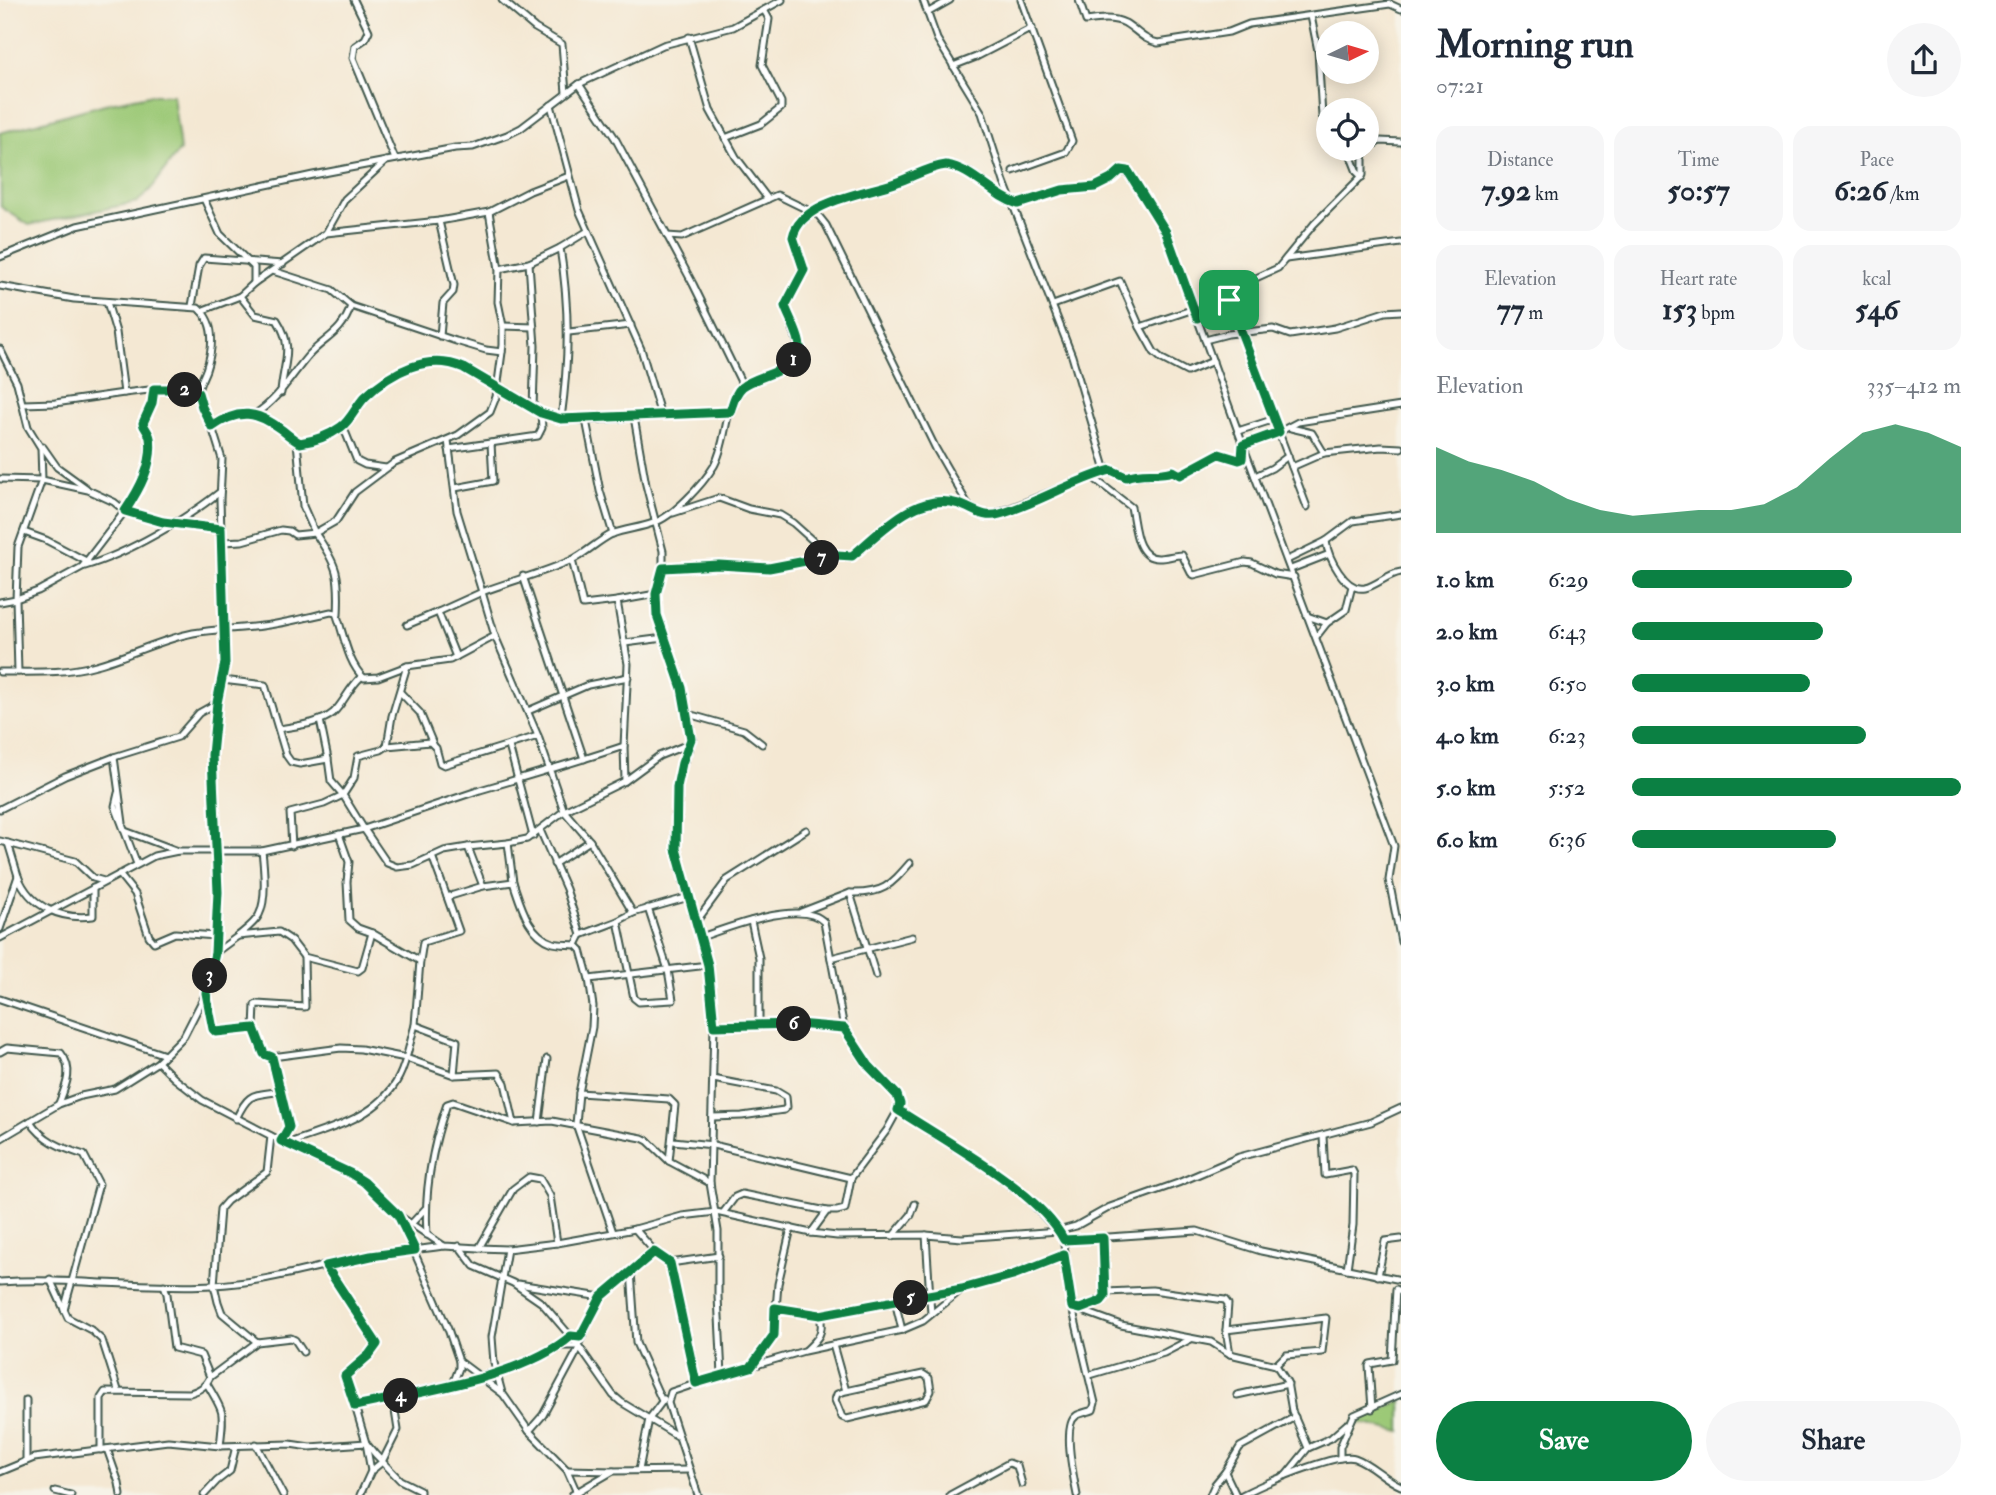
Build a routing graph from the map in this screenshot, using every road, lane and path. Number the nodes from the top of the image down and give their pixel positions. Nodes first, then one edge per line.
1 (355, 0) edge
2 (502, 0) edge
3 (782, 0) edge
4 (923, 0) edge
5 (950, 0) edge
6 (1021, 0) edge
7 (1079, 0) edge
8 (1401, 9) edge
9 (764, 10) junction
10 (927, 13) junction
11 (1311, 16) junction
12 (1032, 28) junction
13 (690, 37) junction
14 (953, 66) junction
15 (579, 84) junction
16 (566, 93) junction
17 (1321, 98) edge
18 (551, 105) junction
19 (725, 138) junction
20 (1379, 142) edge
21 (1401, 142) edge
22 (395, 159) junction
23 (386, 161) junction
24 (1353, 161) edge
25 (1363, 161) edge
26 (1013, 172) dead end
27 (569, 176) junction
28 (1362, 177) junction
29 (768, 198) junction
30 (204, 199) junction
31 (1013, 202) junction
32 (489, 212) junction
33 (812, 212) junction
34 (439, 221) junction
35 (587, 231) junction
36 (326, 233) junction
37 (667, 236) junction
38 (1401, 243) edge
39 (560, 248) junction
40 (0, 257) edge
41 (1286, 259) junction
42 (249, 262) junction
43 (529, 263) junction
44 (283, 264) junction
45 (499, 269) junction
46 (273, 271) junction
47 (254, 283) junction
48 (0, 286) edge
49 (240, 296) junction
50 (1229, 300) junction
51 (107, 302) junction
52 (1054, 305) junction
53 (192, 306) junction
54 (351, 306) junction
55 (1194, 309) junction
56 (201, 311) junction
57 (1401, 311) edge
58 (1197, 318) junction
59 (631, 325) junction
60 (503, 326) junction
61 (534, 327) junction
62 (1140, 327) junction
63 (569, 332) junction
64 (1242, 332) junction
65 (440, 336) junction
66 (1205, 340) junction
67 (0, 349) edge
68 (502, 352) junction
69 (1213, 361) junction
70 (743, 386) junction
71 (498, 388) junction
72 (154, 389) junction
73 (124, 393) junction
74 (198, 393) junction
75 (281, 393) junction
76 (23, 404) junction
77 (1401, 406) edge
78 (533, 408) junction
79 (730, 412) junction
80 (541, 413) junction
81 (255, 414) junction
82 (661, 416) junction
83 (634, 418) junction
84 (561, 419) junction
85 (1275, 419) junction
86 (586, 420) junction
87 (343, 426) junction
88 (212, 427) junction
89 (1289, 428) junction
90 (1238, 431) junction
91 (1279, 432) junction
92 (448, 440) junction
93 (39, 442) junction
94 (297, 442) junction
95 (491, 443) junction
96 (1243, 445) junction
97 (1401, 448) edge
98 (449, 449) junction
99 (1324, 453) junction
100 (1288, 456) junction
101 (1292, 467) junction
102 (386, 468) junction
103 (1106, 471) junction
104 (1091, 476) junction
105 (1255, 476) junction
106 (0, 479) edge
107 (42, 480) junction
108 (455, 488) junction
109 (89, 490) junction
110 (220, 492) junction
111 (1307, 507) dead end
112 (970, 508) junction
113 (125, 511) junction
114 (670, 513) junction
115 (1401, 514) edge
116 (656, 523) junction
117 (173, 524) junction
118 (221, 529) junction
119 (24, 532) junction
120 (315, 533) junction
121 (612, 534) junction
122 (1326, 541) junction
123 (222, 542) junction
124 (837, 555) junction
125 (1327, 555) junction
126 (572, 560) junction
127 (1287, 560) junction
128 (88, 562) junction
129 (82, 567) junction
130 (663, 568) junction
131 (1291, 569) junction
132 (1401, 572) edge
133 (523, 576) junction
134 (1294, 577) junction
135 (1352, 586) junction
136 (482, 592) junction
137 (656, 594) junction
138 (16, 599) junction
139 (617, 601) junction
140 (0, 602) edge
141 (438, 612) junction
142 (1307, 616) junction
143 (338, 618) junction
144 (1327, 623) junction
145 (407, 625) dead end
146 (224, 630) junction
147 (495, 636) junction
148 (1315, 637) junction
149 (664, 638) junction
150 (625, 643) junction
151 (456, 657) junction
152 (407, 666) junction
153 (0, 672) edge
154 (18, 672) junction
155 (362, 677) junction
156 (628, 677) junction
157 (222, 680) junction
158 (400, 692) junction
159 (563, 695) junction
160 (217, 703) junction
161 (528, 711) junction
162 (688, 714) junction
163 (320, 720) junction
164 (279, 729) junction
165 (538, 736) junction
166 (691, 743) junction
167 (433, 744) junction
168 (762, 744) dead end
169 (387, 746) junction
170 (509, 746) junction
171 (624, 746) junction
172 (114, 757) junction
173 (328, 759) junction
174 (584, 759) junction
175 (551, 771) junction
176 (519, 779) junction
177 (625, 781) junction
178 (343, 795) junction
179 (0, 809) edge
180 (564, 811) junction
181 (124, 829) junction
182 (364, 829) junction
183 (540, 830) junction
184 (806, 830) dead end
185 (339, 834) junction
186 (533, 836) junction
187 (0, 841) edge
188 (590, 841) junction
189 (8, 843) junction
190 (508, 844) junction
191 (292, 846) junction
192 (468, 847) junction
193 (217, 850) junction
194 (178, 851) junction
195 (262, 851) junction
196 (432, 856) junction
197 (910, 863) dead end
198 (137, 864) junction
199 (554, 864) junction
200 (119, 874) junction
201 (18, 876) junction
202 (104, 881) junction
203 (513, 882) junction
204 (483, 886) junction
205 (93, 888) junction
206 (850, 893) junction
207 (447, 897) junction
208 (689, 897) junction
209 (648, 908) junction
210 (51, 912) junction
211 (633, 912) junction
212 (801, 912) junction
213 (2, 918) edge
214 (751, 920) junction
215 (618, 921) junction
216 (696, 922) junction
217 (0, 929) edge
218 (372, 933) junction
219 (582, 935) junction
220 (216, 936) junction
221 (239, 936) junction
222 (701, 937) junction
223 (912, 937) dead end
224 (0, 938) edge
225 (1401, 942) edge
226 (576, 945) junction
227 (867, 949) junction
228 (215, 953) junction
229 (304, 957) junction
230 (831, 958) junction
231 (420, 961) junction
232 (708, 965) junction
233 (668, 970) junction
234 (631, 975) junction
235 (876, 976) dead end
236 (589, 979) junction
237 (0, 991) edge
238 (206, 993) junction
239 (1, 999) edge
240 (759, 1023) junction
241 (415, 1025) junction
242 (714, 1026) junction
243 (254, 1028) junction
244 (844, 1028) junction
245 (0, 1052) edge
246 (165, 1055) junction
247 (272, 1057) junction
248 (406, 1058) junction
249 (547, 1059) dead end
250 (158, 1062) junction
251 (454, 1075) junction
252 (713, 1079) junction
253 (281, 1091) junction
254 (579, 1093) junction
255 (59, 1104) junction
256 (1401, 1108) edge
257 (898, 1110) junction
258 (712, 1117) junction
259 (236, 1119) junction
260 (30, 1121) junction
261 (539, 1122) junction
262 (514, 1123) junction
263 (576, 1124) junction
264 (271, 1136) junction
265 (1323, 1136) junction
266 (0, 1139) edge
267 (673, 1141) junction
268 (283, 1142) junction
269 (713, 1145) junction
270 (669, 1161) junction
271 (851, 1178) junction
272 (710, 1183) junction
273 (915, 1203) dead end
274 (425, 1209) junction
275 (827, 1211) junction
276 (716, 1212) junction
277 (723, 1213) junction
278 (398, 1215) junction
279 (411, 1224) junction
280 (791, 1228) junction
281 (635, 1229) junction
282 (1058, 1231) junction
283 (613, 1232) junction
284 (811, 1233) junction
285 (427, 1235) junction
286 (893, 1236) junction
287 (926, 1236) junction
288 (1103, 1238) junction
289 (1401, 1239) edge
290 (1064, 1240) junction
291 (557, 1243) junction
292 (444, 1246) junction
293 (459, 1246) junction
294 (479, 1248) junction
295 (507, 1249) junction
296 (415, 1250) junction
297 (654, 1252) junction
298 (1064, 1255) junction
299 (719, 1256) junction
300 (670, 1263) junction
301 (326, 1266) junction
302 (1347, 1269) junction
303 (631, 1271) junction
304 (1378, 1276) junction
305 (50, 1279) junction
306 (1398, 1279) edge
307 (72, 1280) junction
308 (502, 1280) junction
309 (0, 1282) edge
310 (513, 1283) junction
311 (164, 1285) junction
312 (214, 1285) junction
313 (962, 1289) junction
314 (1398, 1291) edge
315 (1106, 1292) junction
316 (930, 1294) junction
317 (601, 1297) junction
318 (895, 1301) junction
319 (1072, 1307) junction
320 (775, 1308) junction
321 (1080, 1309) junction
322 (64, 1310) junction
323 (931, 1314) junction
324 (820, 1315) junction
325 (902, 1330) junction
326 (1226, 1330) junction
327 (571, 1337) junction
328 (580, 1337) junction
329 (1191, 1339) junction
330 (257, 1342) junction
331 (833, 1345) junction
332 (559, 1346) junction
333 (578, 1346) junction
334 (804, 1351) junction
335 (303, 1352) dead end
336 (1230, 1354) junction
337 (1401, 1359) edge
338 (459, 1360) junction
339 (1392, 1360) junction
340 (1276, 1365) junction
341 (751, 1367) junction
342 (496, 1372) junction
343 (722, 1375) junction
344 (1090, 1375) junction
345 (210, 1377) junction
346 (479, 1377) junction
347 (696, 1383) junction
348 (207, 1384) junction
349 (453, 1384) junction
350 (1288, 1384) junction
351 (118, 1390) junction
352 (846, 1391) junction
353 (671, 1392) junction
354 (503, 1394) junction
355 (1401, 1394) edge
356 (1237, 1395) dead end
357 (393, 1398) junction
358 (26, 1400) dead end
359 (662, 1401) junction
360 (355, 1406) junction
361 (1371, 1409) junction
362 (1295, 1417) junction
363 (649, 1419) junction
364 (1349, 1422) junction
365 (529, 1431) junction
366 (679, 1437) junction
367 (366, 1443) junction
368 (256, 1444) junction
369 (220, 1446) junction
370 (236, 1446) junction
371 (1308, 1448) junction
372 (104, 1449) junction
373 (1340, 1458) junction
374 (26, 1461) junction
375 (382, 1462) junction
376 (567, 1470) junction
377 (639, 1470) junction
378 (371, 1471) junction
379 (613, 1471) junction
380 (690, 1471) junction
381 (0, 1472) edge
382 (1225, 1472) junction
383 (1286, 1475) junction
384 (276, 1482) junction
385 (1022, 1484) dead end
386 (1401, 1486) edge
387 (55, 1491) dead end
388 (119, 1493) edge
389 (576, 1494) edge
390 (71, 1495) edge
391 (204, 1495) edge
392 (276, 1495) edge
393 (284, 1495) edge
394 (360, 1495) edge
395 (420, 1495) edge
396 (698, 1495) edge
397 (950, 1495) edge
398 (1077, 1495) edge
399 (1210, 1495) edge
400 (1236, 1495) edge
401 (1242, 1495) edge

1 - 22 street
2 - 16 street
3 - 9 street
4 - 10 street
5 - 10 street
6 - 12 street
7 - 11 street
8 - 11 street
9 - 13 street
9 - 19 street
10 - 14 street
11 - 17 street
12 - 14 street
12 - 26 street
13 - 15 street
13 - 19 street
14 - 31 street
15 - 16 street
15 - 37 street
16 - 18 street
18 - 22 street
18 - 27 street
19 - 29 street
20 - 21 street
22 - 23 street
23 - 30 street
23 - 36 street
24 - 28 street
25 - 28 street
27 - 32 street
27 - 35 street
28 - 41 street
29 - 33 street
29 - 37 street
30 - 40 street
30 - 42 street
31 - 33 street
31 - 52 street
31 - 55 street
32 - 34 street
32 - 45 street
33 - 70 street
33 - 112 street
34 - 36 street
34 - 65 street
35 - 39 street
35 - 59 street
36 - 44 street
37 - 70 street
38 - 41 street
39 - 43 street
39 - 63 street
41 - 50 street
42 - 44 street
42 - 47 street
42 - 53 street
43 - 45 street
43 - 61 street
44 - 46 street
45 - 60 street
46 - 47 street
46 - 54 street
47 - 49 street
48 - 51 street
49 - 56 street
49 - 75 street
50 - 58 street
50 - 64 street
51 - 53 street
51 - 73 street
52 - 62 street
52 - 103 street
53 - 56 street
54 - 65 street
54 - 75 street
55 - 58 street
55 - 62 street
56 - 74 street
57 - 64 street
58 - 66 street
59 - 63 street
59 - 82 street
60 - 61 street
60 - 68 street
61 - 78 street
62 - 69 street
63 - 84 street
64 - 66 street
64 - 85 street
65 - 68 street
66 - 69 street
67 - 76 street
68 - 71 street
69 - 90 street
70 - 79 street
71 - 78 street
71 - 87 street
71 - 92 street
72 - 73 street
72 - 74 street
72 - 113 street
73 - 76 street
74 - 88 street
75 - 81 street
76 - 93 street
77 - 89 street
78 - 80 street
79 - 82 street
79 - 114 street
80 - 84 street
80 - 95 street
81 - 88 street
81 - 94 street
82 - 83 street
83 - 86 street
83 - 116 street
84 - 86 street
85 - 90 street
85 - 91 street
86 - 121 street
87 - 94 street
87 - 102 street
88 - 110 street
89 - 91 street
89 - 99 street
90 - 96 street
91 - 96 street
91 - 100 street
92 - 98 street
92 - 102 street
93 - 107 street
93 - 109 street
94 - 120 street
95 - 98 street
95 - 108 street
96 - 103 street
96 - 105 street
97 - 99 street
98 - 108 street
99 - 101 street
100 - 101 street
100 - 105 street
101 - 111 street
102 - 120 street
103 - 104 street
104 - 112 street
104 - 134 street
105 - 127 street
106 - 107 street
107 - 109 street
107 - 119 street
108 - 136 street
109 - 113 street
110 - 117 street
110 - 118 street
112 - 124 street
113 - 117 street
113 - 128 street
114 - 116 street
114 - 124 street
115 - 122 street
116 - 121 street
116 - 130 street
117 - 118 street
117 - 129 street
118 - 123 street
119 - 128 street
119 - 138 street
120 - 123 street
120 - 143 street
121 - 126 street
122 - 125 street
122 - 127 street
123 - 146 street
124 - 130 street
125 - 131 street
125 - 135 street
126 - 133 street
126 - 139 street
127 - 131 street
128 - 129 street
129 - 138 street
130 - 137 street
131 - 134 street
132 - 135 street
133 - 136 street
133 - 159 street
134 - 142 street
135 - 144 street
136 - 141 street
136 - 147 street
137 - 139 street
137 - 149 street
138 - 140 street
138 - 154 street
139 - 150 street
141 - 145 street
141 - 151 street
142 - 144 street
142 - 148 street
143 - 146 street
143 - 155 street
144 - 148 street
146 - 154 street
146 - 157 street
147 - 151 street
147 - 161 street
148 - 225 street
149 - 150 street
149 - 162 street
150 - 156 street
151 - 152 street
152 - 155 street
152 - 158 street
153 - 154 street
155 - 163 street
156 - 159 street
156 - 171 street
157 - 160 street
157 - 164 street
158 - 167 street
158 - 169 street
159 - 161 street
159 - 174 street
160 - 172 street
160 - 193 street
161 - 165 street
162 - 166 street
162 - 168 street
163 - 164 street
163 - 173 street
164 - 173 street
165 - 170 street
165 - 175 street
166 - 177 street
166 - 208 street
167 - 169 street
167 - 170 street
169 - 178 street
170 - 176 street
171 - 174 street
171 - 177 street
172 - 179 street
172 - 181 street
173 - 178 street
174 - 175 street
175 - 176 street
175 - 180 street
176 - 182 street
176 - 186 street
177 - 180 street
178 - 182 street
178 - 191 street
180 - 183 street
180 - 188 street
181 - 194 street
181 - 198 street
182 - 185 street
182 - 196 street
183 - 186 street
183 - 199 street
184 - 216 street
185 - 191 street
185 - 218 street
186 - 190 street
187 - 189 street
188 - 199 street
188 - 211 street
189 - 201 street
189 - 202 street
190 - 192 street
190 - 203 street
191 - 195 street
192 - 196 street
192 - 204 street
193 - 194 street
193 - 195 street
193 - 220 street
194 - 198 street
195 - 221 street
196 - 207 street
197 - 206 street
198 - 200 street
199 - 219 street
200 - 202 street
200 - 220 street
201 - 210 street
201 - 213 street
202 - 205 street
203 - 204 street
203 - 226 street
204 - 207 street
205 - 210 street
205 - 210 street
206 - 212 street
206 - 227 street
207 - 231 street
208 - 209 street
208 - 216 street
209 - 211 street
209 - 233 street
210 - 224 street
211 - 215 street
212 - 214 street
212 - 230 street
213 - 217 street
214 - 222 street
214 - 240 street
215 - 219 street
215 - 234 street
216 - 222 street
218 - 229 street
218 - 231 street
219 - 226 street
220 - 228 street
221 - 228 street
221 - 229 street
222 - 232 street
223 - 227 street
226 - 236 street
227 - 230 street
227 - 235 street
228 - 238 street
229 - 243 street
230 - 244 street
231 - 241 street
232 - 233 street
232 - 242 street
233 - 234 street
233 - 234 street
234 - 236 street
236 - 254 street
237 - 239 street
238 - 243 street
238 - 246 street
239 - 246 street
240 - 242 street
240 - 244 street
241 - 248 street
241 - 251 street
242 - 252 street
243 - 247 street
244 - 257 street
245 - 255 street
246 - 250 street
247 - 248 street
247 - 253 street
248 - 251 street
248 - 268 street
249 - 261 street
250 - 255 street
250 - 259 street
251 - 262 street
252 - 258 street
252 - 258 street
253 - 259 street
253 - 268 street
254 - 263 street
254 - 267 street
255 - 260 street
256 - 265 street
257 - 271 street
257 - 282 street
258 - 269 street
259 - 264 street
260 - 266 street
260 - 307 street
261 - 262 street
261 - 263 street
262 - 274 street
263 - 270 street
263 - 283 street
264 - 268 street
264 - 312 street
265 - 282 street
265 - 302 street
267 - 269 street
267 - 270 street
268 - 278 street
269 - 271 street
269 - 272 street
270 - 272 street
271 - 275 street
272 - 276 street
273 - 286 street
274 - 279 street
274 - 285 street
275 - 277 street
275 - 284 street
276 - 277 street
276 - 281 street
276 - 299 street
277 - 280 street
278 - 279 street
278 - 296 street
279 - 285 street
280 - 284 street
280 - 320 street
281 - 283 street
281 - 297 street
282 - 287 street
282 - 290 street
283 - 291 street
284 - 286 street
285 - 292 street
286 - 287 street
287 - 316 street
288 - 290 street
288 - 302 street
288 - 315 street
289 - 304 street
290 - 298 street
291 - 294 street
291 - 295 street
292 - 293 street
292 - 296 street
293 - 294 street
293 - 308 street
294 - 295 street
295 - 308 street
296 - 301 street
296 - 338 street
297 - 300 street
297 - 303 street
298 - 313 street
298 - 319 street
299 - 300 street
299 - 343 street
300 - 347 street
301 - 312 street
301 - 360 street
302 - 304 street
303 - 317 street
303 - 359 street
304 - 306 street
305 - 307 street
305 - 309 street
305 - 322 street
306 - 314 street
307 - 311 street
307 - 322 street
308 - 310 street
308 - 342 street
310 - 317 street
310 - 327 street
311 - 312 street
311 - 345 street
312 - 330 street
313 - 316 street
313 - 323 street
314 - 339 street
315 - 321 street
315 - 326 street
316 - 318 street
316 - 323 street
317 - 328 street
318 - 324 street
318 - 325 street
319 - 321 street
319 - 344 street
320 - 324 street
320 - 341 street
321 - 329 street
322 - 351 street
323 - 325 street
324 - 334 street
325 - 331 street
326 - 336 street
326 - 340 street
327 - 328 street
327 - 332 street
327 - 333 street
328 - 333 street
329 - 336 street
329 - 344 street
330 - 335 street
330 - 345 street
331 - 334 street
331 - 352 street
332 - 333 street
332 - 342 street
333 - 363 street
333 - 365 street
334 - 341 street
336 - 340 street
337 - 339 street
338 - 346 street
338 - 349 street
339 - 361 street
340 - 350 street
341 - 343 street
342 - 346 street
342 - 354 street
343 - 347 street
344 - 398 street
345 - 348 street
346 - 349 street
346 - 354 street
347 - 353 street
348 - 351 street
348 - 369 street
349 - 357 street
350 - 356 street
350 - 362 street
351 - 372 street
352 - 352 street
353 - 359 street
353 - 366 street
354 - 365 street
355 - 361 street
357 - 360 street
357 - 375 street
358 - 374 street
359 - 363 street
360 - 367 street
361 - 364 street
362 - 371 street
362 - 382 street
363 - 366 street
363 - 377 street
364 - 371 street
364 - 373 street
365 - 376 street
366 - 380 street
367 - 368 street
367 - 375 street
367 - 378 street
368 - 370 street
368 - 384 street
369 - 370 street
369 - 372 street
370 - 391 street
371 - 383 street
372 - 374 street
372 - 388 street
373 - 383 street
373 - 386 street
374 - 381 street
375 - 378 street
375 - 395 street
376 - 379 street
376 - 389 street
377 - 379 street
377 - 380 street
378 - 394 street
379 - 389 street
380 - 396 street
382 - 399 street
382 - 400 street
383 - 401 street
384 - 392 street
384 - 393 street
385 - 397 street
387 - 390 street

